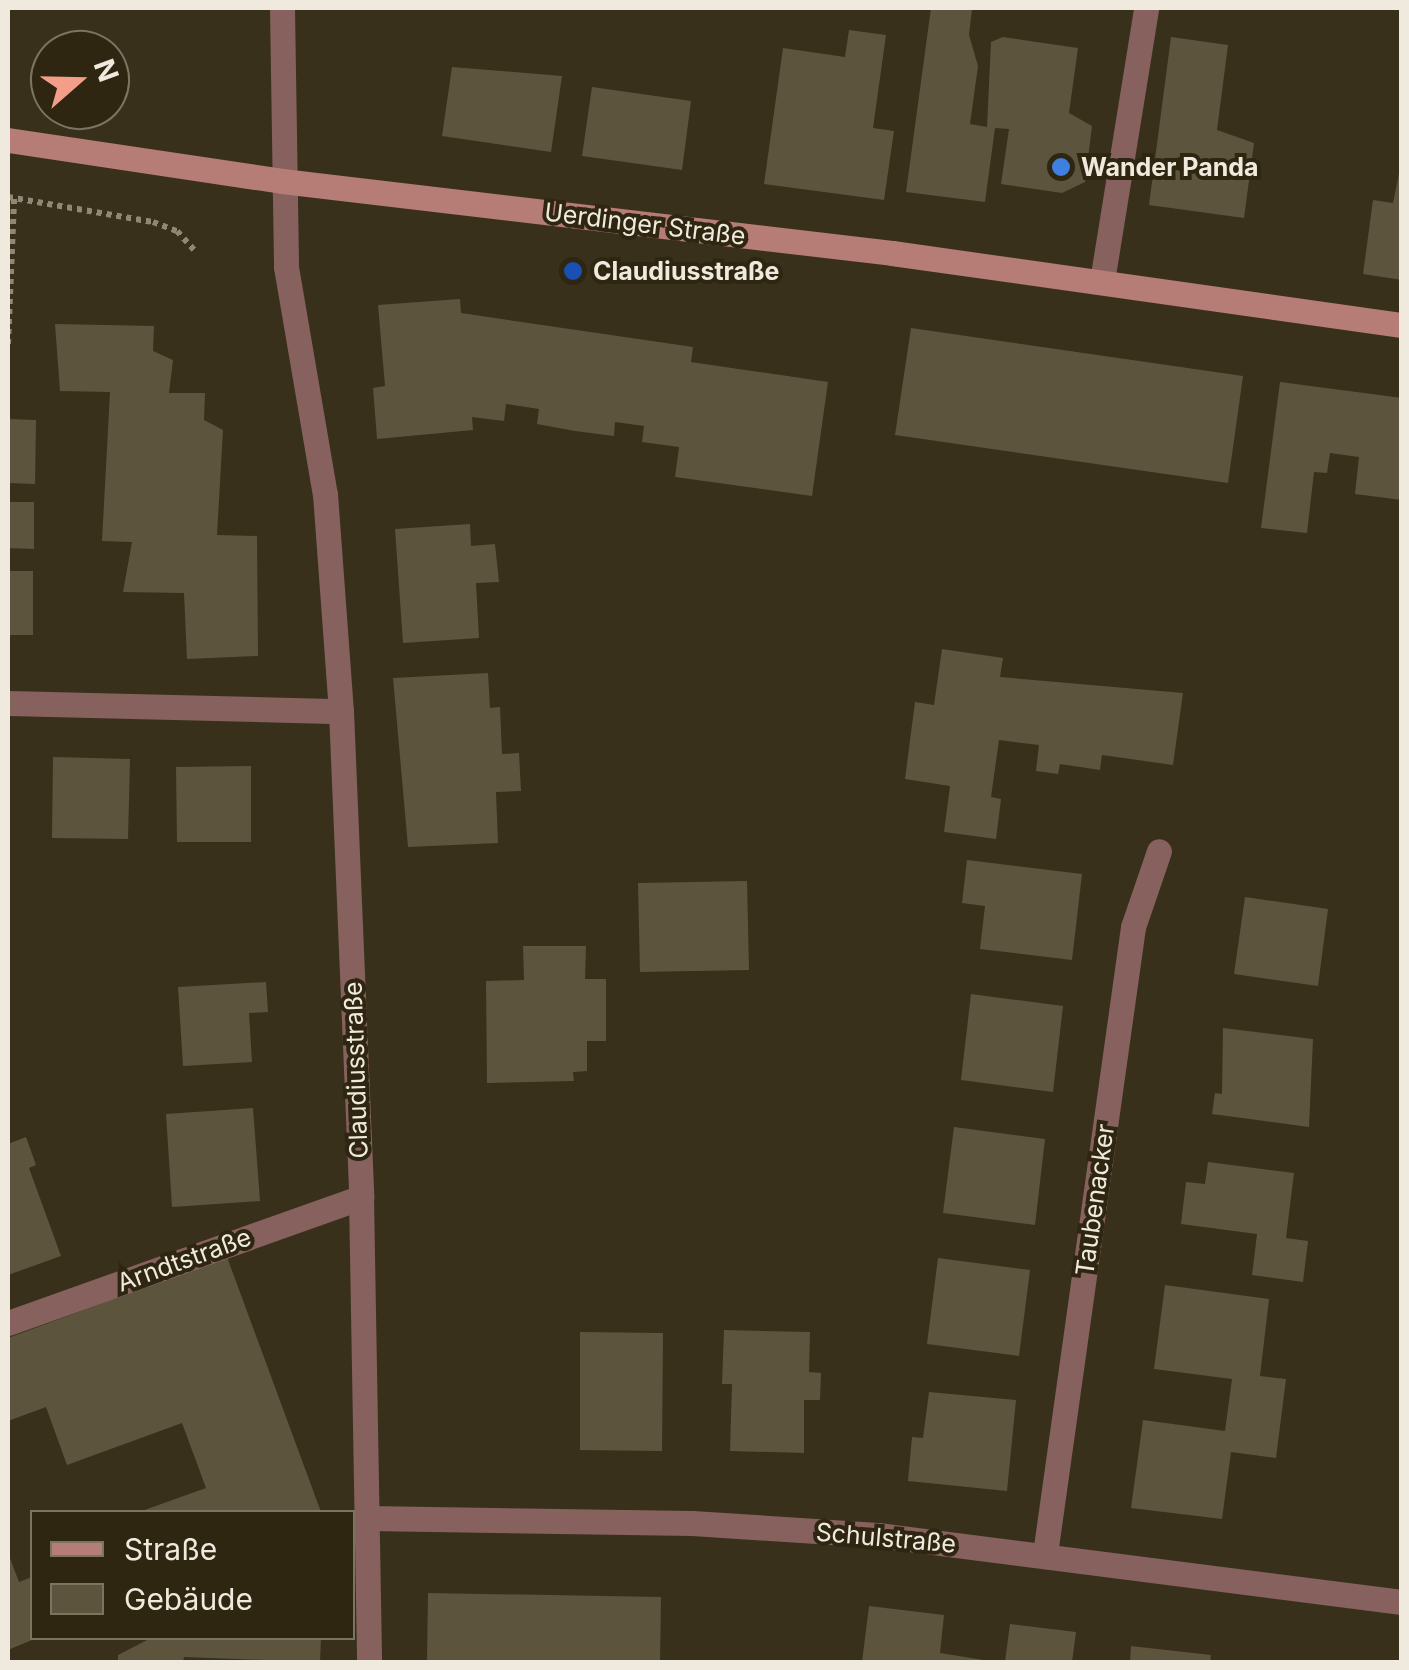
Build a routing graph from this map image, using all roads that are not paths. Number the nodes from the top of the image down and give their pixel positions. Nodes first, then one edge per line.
1 (282, 8) edge
2 (1146, 8) edge
3 (8, 140) edge
4 (282, 181) junction
5 (1102, 281) junction
6 (1402, 325) edge
7 (8, 704) edge
8 (340, 712) junction
9 (1159, 851) dead end
10 (361, 1197) junction
11 (8, 1324) edge
12 (368, 1518) junction
13 (1046, 1554) junction
14 (1402, 1602) edge
15 (369, 1662) edge

1 - 4 street, Claudiusstraße
2 - 5 street
3 - 4 street, Uerdinger Straße
4 - 5 street, Uerdinger Straße
4 - 8 street, Claudiusstraße
5 - 6 street, Uerdinger Straße
7 - 8 street
8 - 10 street, Claudiusstraße
9 - 13 street, Taubenacker
10 - 11 street, Arndtstraße
10 - 12 street, Claudiusstraße
12 - 13 street, Schulstraße
12 - 15 street, Claudiusstraße
13 - 14 street, Schulstraße

